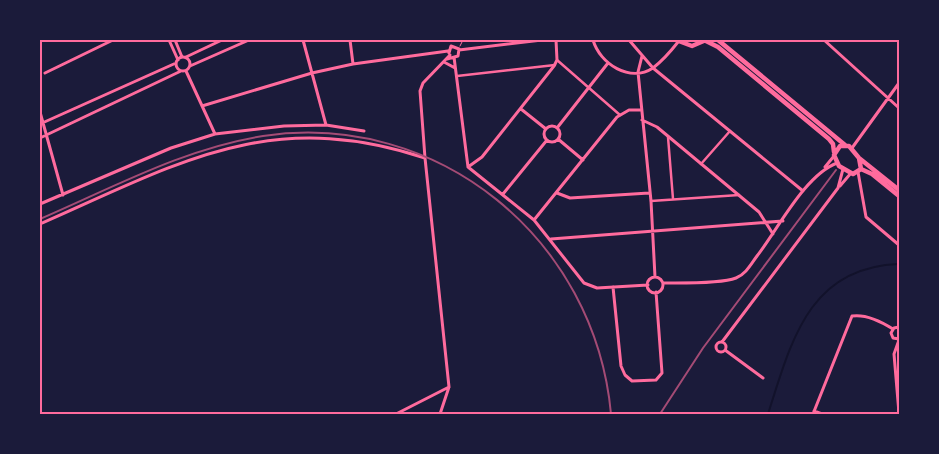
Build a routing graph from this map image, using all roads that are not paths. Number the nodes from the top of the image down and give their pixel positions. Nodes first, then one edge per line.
1 (113, 40) edge
2 (169, 40) edge
3 (175, 40) edge
4 (222, 40) edge
5 (249, 40) edge
6 (303, 40) edge
7 (350, 40) edge
8 (542, 40) edge
9 (556, 40) edge
10 (593, 40) edge
11 (629, 40) edge
12 (706, 40) edge
13 (718, 40) edge
14 (824, 40) edge
15 (677, 41) edge
16 (458, 48) junction
17 (452, 55) junction
18 (642, 56) junction
19 (184, 57) junction
20 (557, 60) junction
21 (177, 61) junction
22 (443, 61) junction
23 (608, 63) junction
24 (353, 64) junction
25 (554, 64) junction
26 (190, 66) junction
27 (653, 68) junction
28 (456, 69) junction
29 (181, 71) junction
30 (186, 71) junction
31 (638, 72) junction
32 (45, 73) dead end
33 (312, 73) junction
34 (457, 76) junction
35 (899, 83) edge
36 (589, 87) junction
37 (888, 99) junction
38 (202, 106) junction
39 (521, 108) junction
40 (899, 108) edge
41 (641, 110) junction
42 (40, 112) edge
43 (620, 115) junction
44 (642, 120) junction
45 (41, 123) edge
46 (326, 125) junction
47 (556, 128) junction
48 (546, 129) junction
49 (364, 131) dead end
50 (730, 131) junction
51 (215, 134) junction
52 (46, 135) junction
53 (668, 137) junction
54 (40, 138) edge
55 (558, 139) junction
56 (547, 140) junction
57 (845, 145) junction
58 (852, 148) junction
59 (834, 154) junction
60 (424, 158) junction
61 (859, 158) junction
62 (583, 160) junction
63 (701, 164) junction
64 (837, 164) junction
65 (468, 167) junction
66 (824, 168) junction
67 (843, 169) junction
68 (860, 170) junction
69 (851, 173) junction
70 (838, 188) junction
71 (899, 190) edge
72 (803, 191) junction
73 (557, 193) junction
74 (650, 193) junction
75 (63, 194) junction
76 (503, 194) junction
77 (739, 195) junction
78 (899, 196) edge
79 (673, 200) junction
80 (651, 201) junction
81 (40, 204) edge
82 (534, 220) junction
83 (783, 221) junction
84 (765, 222) junction
85 (40, 224) edge
86 (653, 232) junction
87 (774, 235) junction
88 (551, 239) junction
89 (899, 246) edge
90 (655, 277) junction
91 (663, 284) junction
92 (648, 285) junction
93 (613, 288) junction
94 (656, 292) junction
95 (899, 327) edge
96 (893, 329) junction
97 (899, 340) edge
98 (722, 342) junction
99 (725, 350) junction
100 (763, 378) dead end
101 (449, 387) junction
102 (814, 412) edge
103 (899, 413) edge
104 (396, 414) edge
105 (440, 414) edge
106 (822, 414) edge

1 - 32 street
2 - 21 street
3 - 19 street
4 - 19 street
5 - 26 street
6 - 33 street
7 - 24 street
8 - 16 street
9 - 20 street
10 - 23 street
11 - 18 street
12 - 15 main road
12 - 59 main road
13 - 57 main road
14 - 37 street
15 - 27 street
16 - 17 street
16 - 17 street
17 - 22 street
17 - 24 street
17 - 28 street
18 - 27 street
18 - 31 street
19 - 21 street
19 - 26 street
20 - 25 street
20 - 36 street
21 - 29 street
21 - 45 street
22 - 28 street
22 - 60 street
23 - 31 street
23 - 36 street
24 - 33 street
25 - 34 street
25 - 39 street
26 - 30 street
27 - 31 street
27 - 50 street
28 - 34 street
29 - 30 street
29 - 52 street
30 - 38 street
31 - 41 street
33 - 38 street
33 - 46 street
34 - 65 street
35 - 37 street
36 - 43 street
36 - 47 street
37 - 40 street
37 - 58 street
38 - 51 street
39 - 48 street
39 - 65 street
41 - 43 street
41 - 44 street
42 - 45 street
43 - 62 street
44 - 53 street
44 - 74 street
45 - 52 street
46 - 49 street
46 - 51 street
47 - 48 street
47 - 55 street
48 - 56 street
50 - 63 street
50 - 72 street
51 - 75 street
52 - 54 street
52 - 75 street
53 - 63 street
53 - 79 street
55 - 56 street
55 - 62 street
56 - 76 street
57 - 58 main road
57 - 59 main road
58 - 61 main road
59 - 64 main road
59 - 66 street
60 - 85 street
60 - 101 street
61 - 68 main road
61 - 71 main road
62 - 73 street
63 - 77 street
64 - 66 street
64 - 67 main road
65 - 76 street
66 - 72 street
67 - 69 main road
67 - 70 street
68 - 69 main road
68 - 78 main road
68 - 89 street
69 - 70 street
70 - 98 street
72 - 83 street
73 - 74 street
73 - 82 street
74 - 80 street
75 - 81 street
76 - 82 street
77 - 79 street
77 - 84 street
79 - 80 street
80 - 86 street
82 - 88 street
83 - 84 street
83 - 87 street
84 - 86 street
84 - 87 street
86 - 88 street
86 - 90 street
87 - 91 street
88 - 93 street
90 - 91 street
90 - 92 street
91 - 94 street
92 - 93 street
92 - 94 street
93 - 94 street
95 - 96 street
96 - 97 street
96 - 102 street
97 - 103 street
98 - 99 street
98 - 99 street
99 - 100 street
101 - 104 street
101 - 105 street
102 - 106 street

